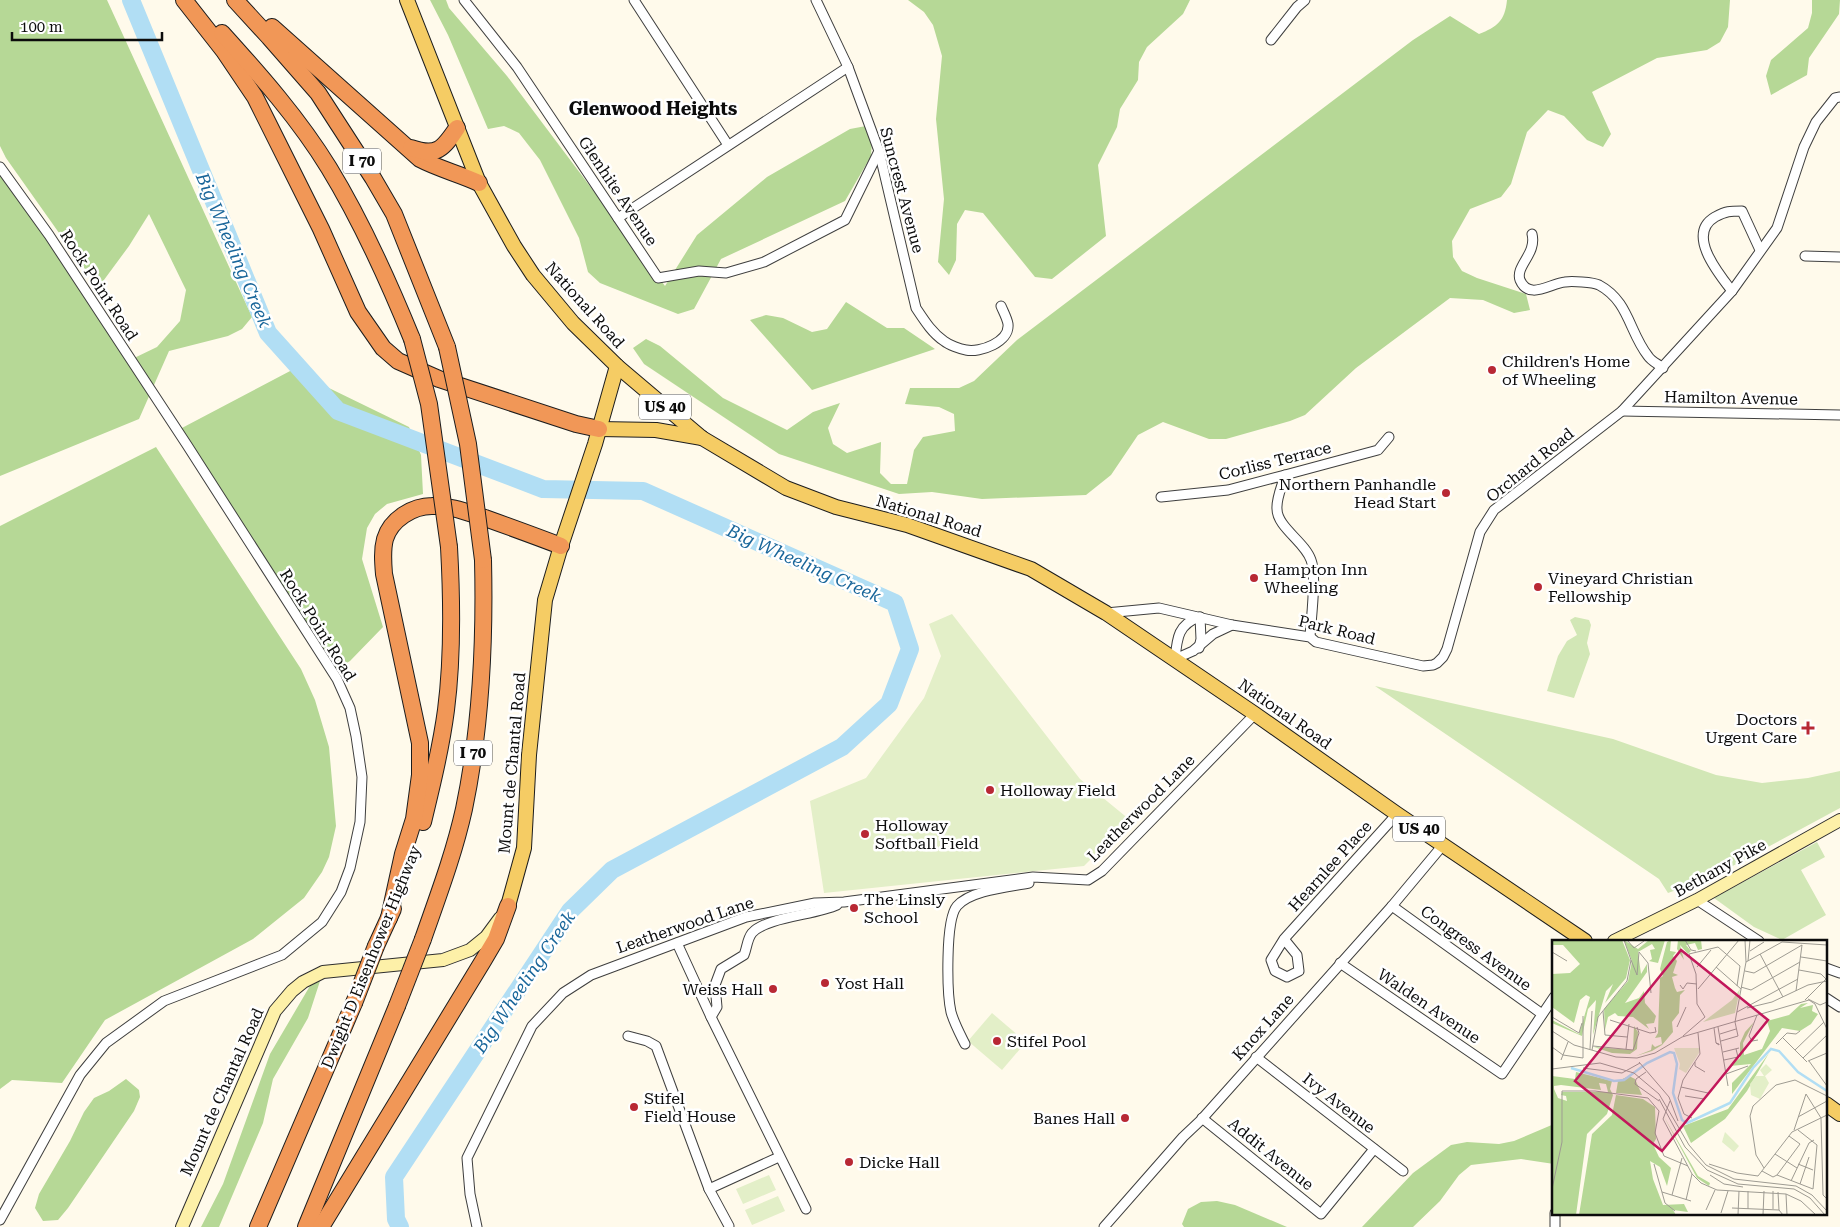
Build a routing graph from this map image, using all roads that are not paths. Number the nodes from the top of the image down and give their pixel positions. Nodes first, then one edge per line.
1 (184, 0) edge
2 (190, 0) edge
3 (235, 0) edge
4 (242, 0) edge
5 (407, 0) edge
6 (464, 0) edge
7 (634, 0) edge
8 (816, 0) edge
9 (1291, 0) edge
10 (1305, 0) edge
11 (1298, 7) junction
12 (202, 16) junction
13 (1271, 40) dead end
14 (848, 67) junction
15 (1838, 98) edge
16 (457, 128) junction
17 (403, 145) junction
18 (728, 145) junction
19 (880, 151) junction
20 (0, 168) edge
21 (479, 183) junction
22 (618, 218) junction
23 (1532, 234) dead end
24 (1760, 250) junction
25 (1805, 256) dead end
26 (1840, 257) edge
27 (1732, 291) junction
28 (1001, 306) dead end
29 (617, 366) junction
30 (1663, 368) junction
31 (1622, 411) junction
32 (1840, 415) edge
33 (597, 437) junction
34 (1390, 437) dead end
35 (702, 438) junction
36 (1285, 476) junction
37 (1162, 497) dead end
38 (561, 546) junction
39 (1106, 613) junction
40 (1200, 617) junction
41 (1232, 624) junction
42 (1310, 637) junction
43 (1198, 648) junction
44 (1174, 659) junction
45 (1434, 666) joint
46 (1254, 714) junction
47 (1397, 814) junction
48 (1840, 820) edge
49 (1443, 845) junction
50 (1051, 878) junction
51 (1697, 900) junction
52 (844, 902) junction
53 (508, 906) junction
54 (1392, 906) junction
55 (389, 918) junction
56 (1284, 939) dead end
57 (1584, 940) edge
58 (1616, 940) edge
59 (1757, 940) edge
60 (677, 943) junction
61 (1340, 964) junction
62 (1828, 969) edge
63 (1840, 973) edge
64 (1828, 999) edge
65 (1552, 1000) edge
66 (1840, 1007) edge
67 (1542, 1014) junction
68 (711, 1017) junction
69 (628, 1036) dead end
70 (965, 1044) dead end
71 (1256, 1057) junction
72 (1828, 1105) edge
73 (1840, 1114) edge
74 (1202, 1118) junction
75 (1374, 1149) junction
76 (779, 1157) junction
77 (1403, 1171) dead end
78 (709, 1189) junction
79 (806, 1209) dead end
80 (1555, 1214) edge
81 (0, 1220) edge
82 (729, 1226) edge
83 (182, 1227) edge
84 (258, 1227) edge
85 (306, 1227) edge
86 (322, 1227) edge
87 (478, 1227) edge
88 (1104, 1227) edge
89 (1555, 1227) edge

1 - 12 highway
2 - 12 highway, Dwight D Eisenhower Highway / I 70
3 - 85 highway, I 70, bridge
4 - 17 highway
5 - 16 main road, National Road / US 40
6 - 22 street, Glenhite Avenue
7 - 18 street
8 - 14 street, Suncrest Avenue
9 - 11 street
10 - 11 street
11 - 13 street
12 - 33 highway
12 - 55 highway, Dwight D Eisenhower Highway / I 70, bridge
14 - 18 street
14 - 19 street, Suncrest Avenue
15 - 24 street, Orchard Road
16 - 17 highway
16 - 21 main road, National Road / US 40
17 - 21 highway
18 - 22 street
19 - 22 street, Glenhite Avenue
19 - 28 street, Suncrest Avenue
20 - 81 street, Rock Point Road
21 - 29 main road, National Road / US 40
23 - 30 street
24 - 27 street, Orchard Road
24 - 27 street
25 - 26 street
27 - 30 street, Orchard Road
29 - 33 main road, Mount de Chantal Road
29 - 35 main road, National Road / US 40
30 - 31 street, Orchard Road
31 - 32 street, Hamilton Avenue
31 - 45 street, Orchard Road
33 - 35 main road
33 - 38 main road, Mount de Chantal Road
34 - 36 street, Corliss Terrace
35 - 39 main road, National Road / US 40
36 - 37 street, Corliss Terrace
36 - 42 street
38 - 53 main road, Mount de Chantal Road
38 - 55 highway
39 - 40 street, Park Road
39 - 44 main road, National Road / US 40
40 - 41 street, Park Road
40 - 43 street
40 - 44 street
41 - 42 street, Park Road
41 - 43 street
42 - 45 street, Park Road
43 - 44 street
44 - 46 main road, National Road / US 40
46 - 47 main road, National Road / US 40
46 - 50 street, Leatherwood Lane
47 - 49 main road, National Road / US 40
47 - 56 street, Hearnlee Place
48 - 51 street, Bethany Pike
49 - 54 street, Knox Lane
49 - 57 main road, National Road / US 40
50 - 52 street, Leatherwood Lane
50 - 70 street
51 - 58 street, Bethany Pike
51 - 59 street
52 - 60 street, Leatherwood Lane
52 - 68 street
53 - 83 street, Mount de Chantal Road
53 - 86 highway
54 - 61 street, Knox Lane
54 - 67 street, Congress Avenue
55 - 84 highway, Dwight D Eisenhower Highway / I 70, bridge
60 - 68 street
60 - 87 street, Leatherwood Lane
61 - 67 street, Walden Avenue
61 - 71 street, Knox Lane
62 - 63 street
64 - 66 street
65 - 67 street
68 - 76 street
69 - 78 street
71 - 74 street, Knox Lane
71 - 75 street, Ivy Avenue
72 - 73 main road
74 - 75 street, Addit Avenue
74 - 88 street, Knox Lane
75 - 77 street, Ivy Avenue
76 - 78 street
76 - 79 street
78 - 82 street
80 - 89 street

